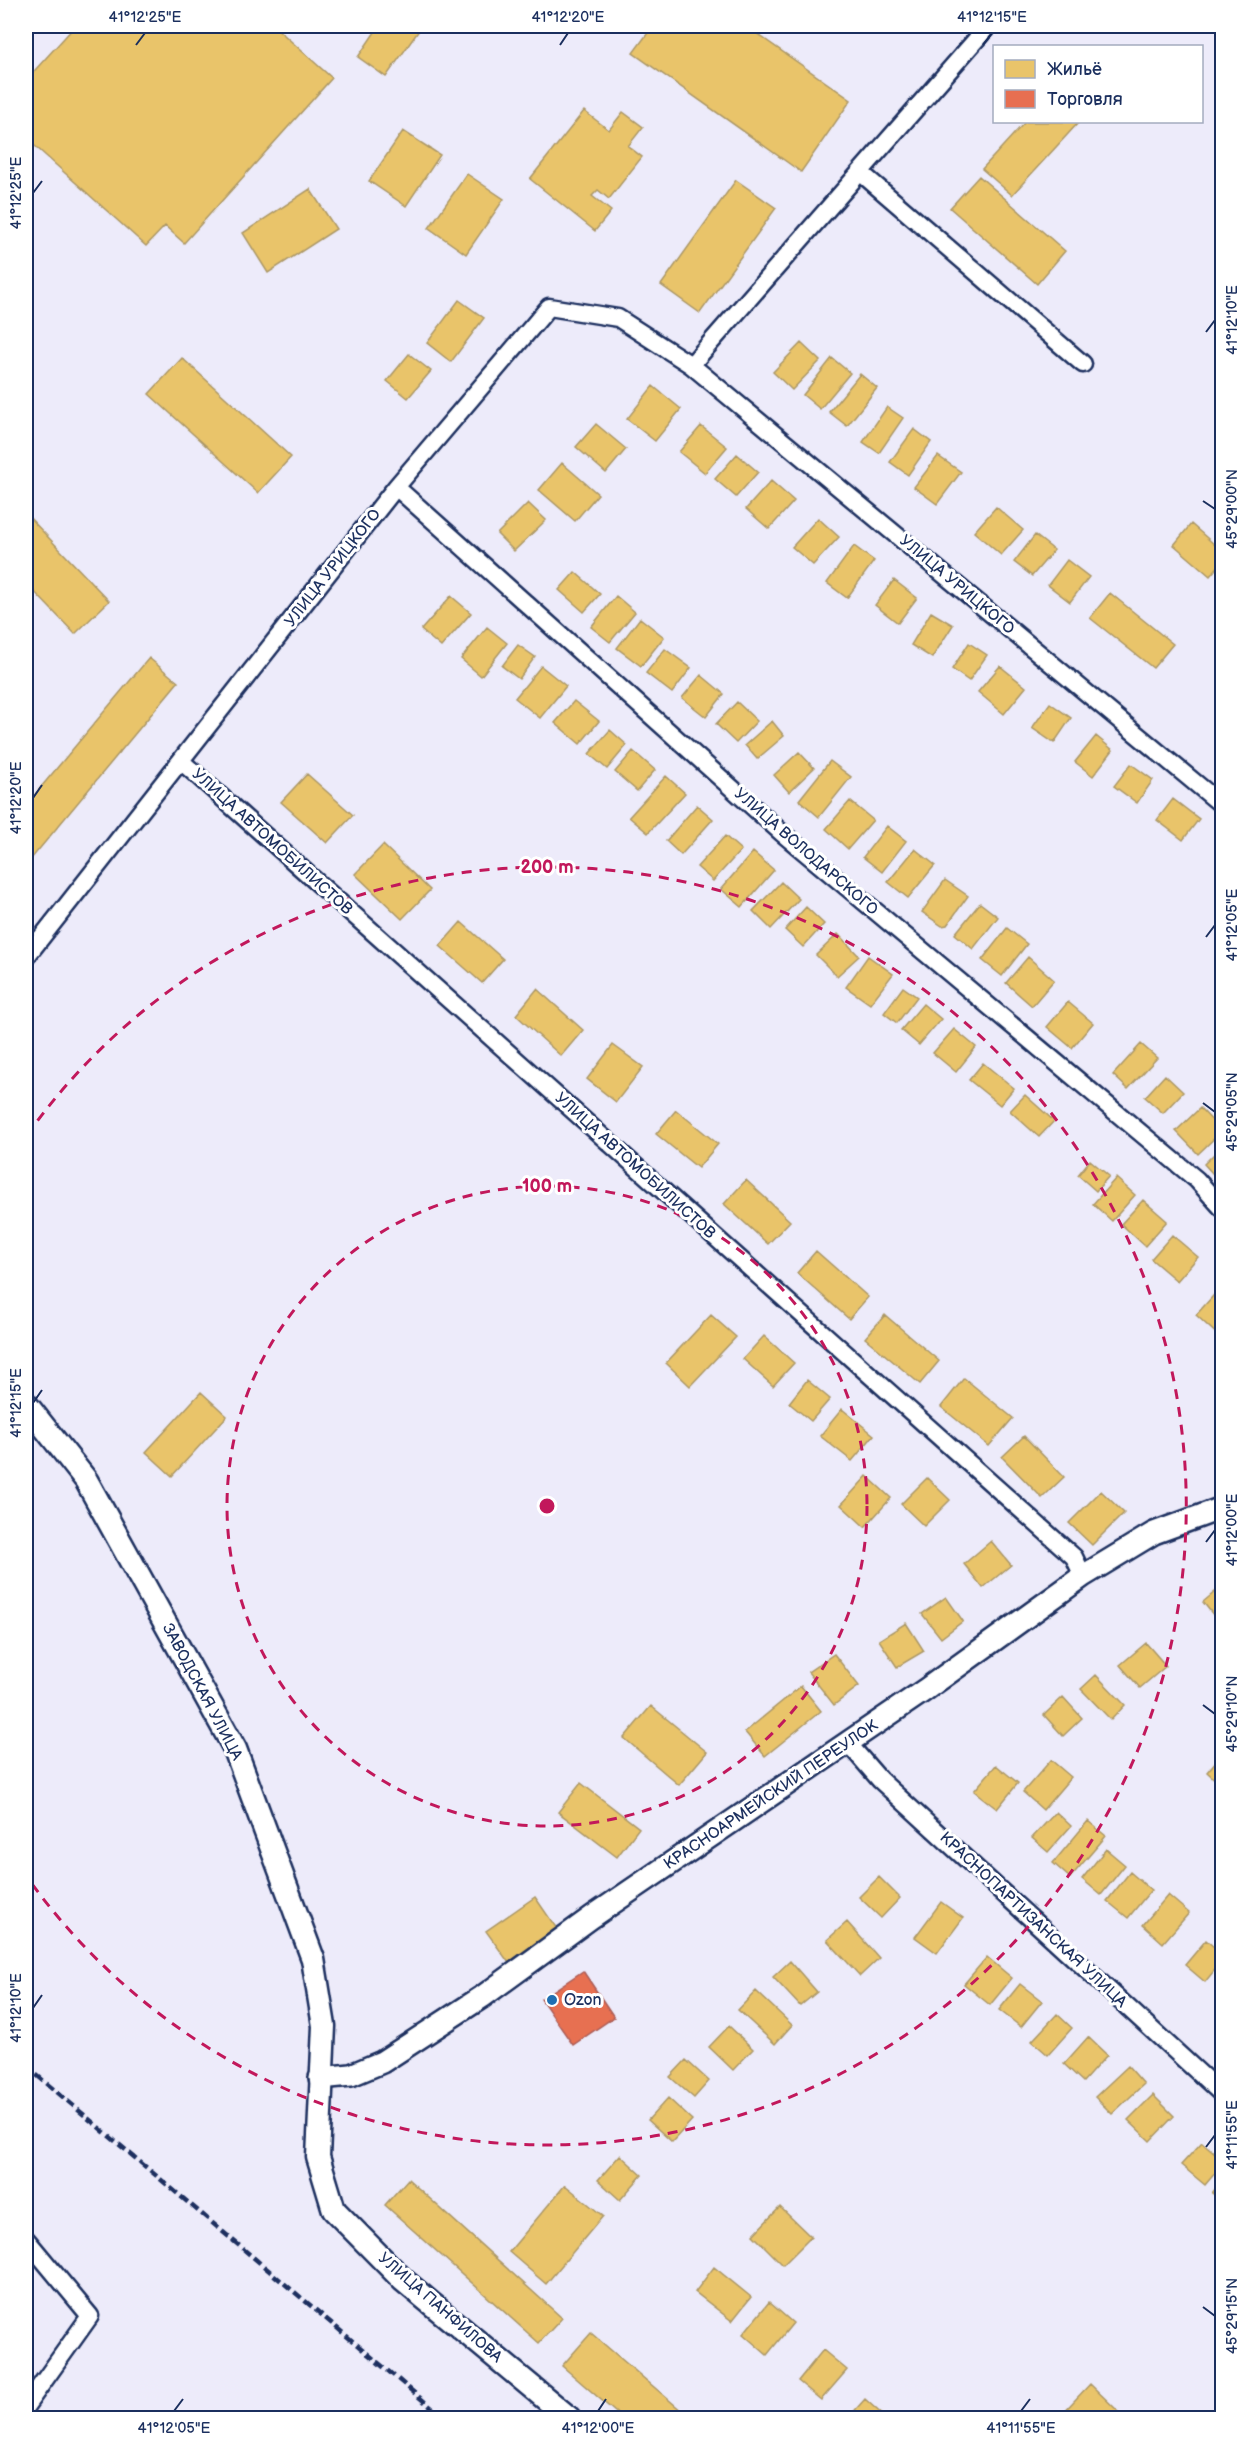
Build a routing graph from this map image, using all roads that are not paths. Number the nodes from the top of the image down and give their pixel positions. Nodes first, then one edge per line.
1 (988, 26) edge
2 (860, 172) junction
3 (1083, 364) dead end
4 (692, 365) junction
5 (396, 488) junction
6 (181, 760) junction
7 (1222, 806) edge
8 (26, 957) edge
9 (1222, 1208) edge
10 (26, 1404) edge
11 (1222, 1508) edge
12 (1083, 1576) junction
13 (847, 1742) junction
14 (320, 2078) junction
15 (1222, 2094) edge
16 (26, 2239) edge
17 (26, 2406) edge
18 (569, 2418) edge

1 - 2 street
2 - 3 street
2 - 4 street
4 - 5 street, УЛИЦА УРИЦКОГО
4 - 7 street, УЛИЦА УРИЦКОГО
5 - 6 street, УЛИЦА УРИЦКОГО
5 - 9 street, УЛИЦА ВОЛОДАРСКОГО
6 - 8 street, УЛИЦА УРИЦКОГО
6 - 12 street, УЛИЦА АВТОМОБИЛИСТОВ
10 - 14 main road, ЗАВОДСКАЯ УЛИЦА
11 - 12 street, КРАСНОАРМЕЙСКИЙ ПЕРЕУЛОК
12 - 13 street, КРАСНОАРМЕЙСКИЙ ПЕРЕУЛОК
13 - 14 street, КРАСНОАРМЕЙСКИЙ ПЕРЕУЛОК
13 - 15 street, КРАСНОПАРТИЗАНСКАЯ УЛИЦА
14 - 18 main road, УЛИЦА ПАНФИЛОВА
16 - 17 street

